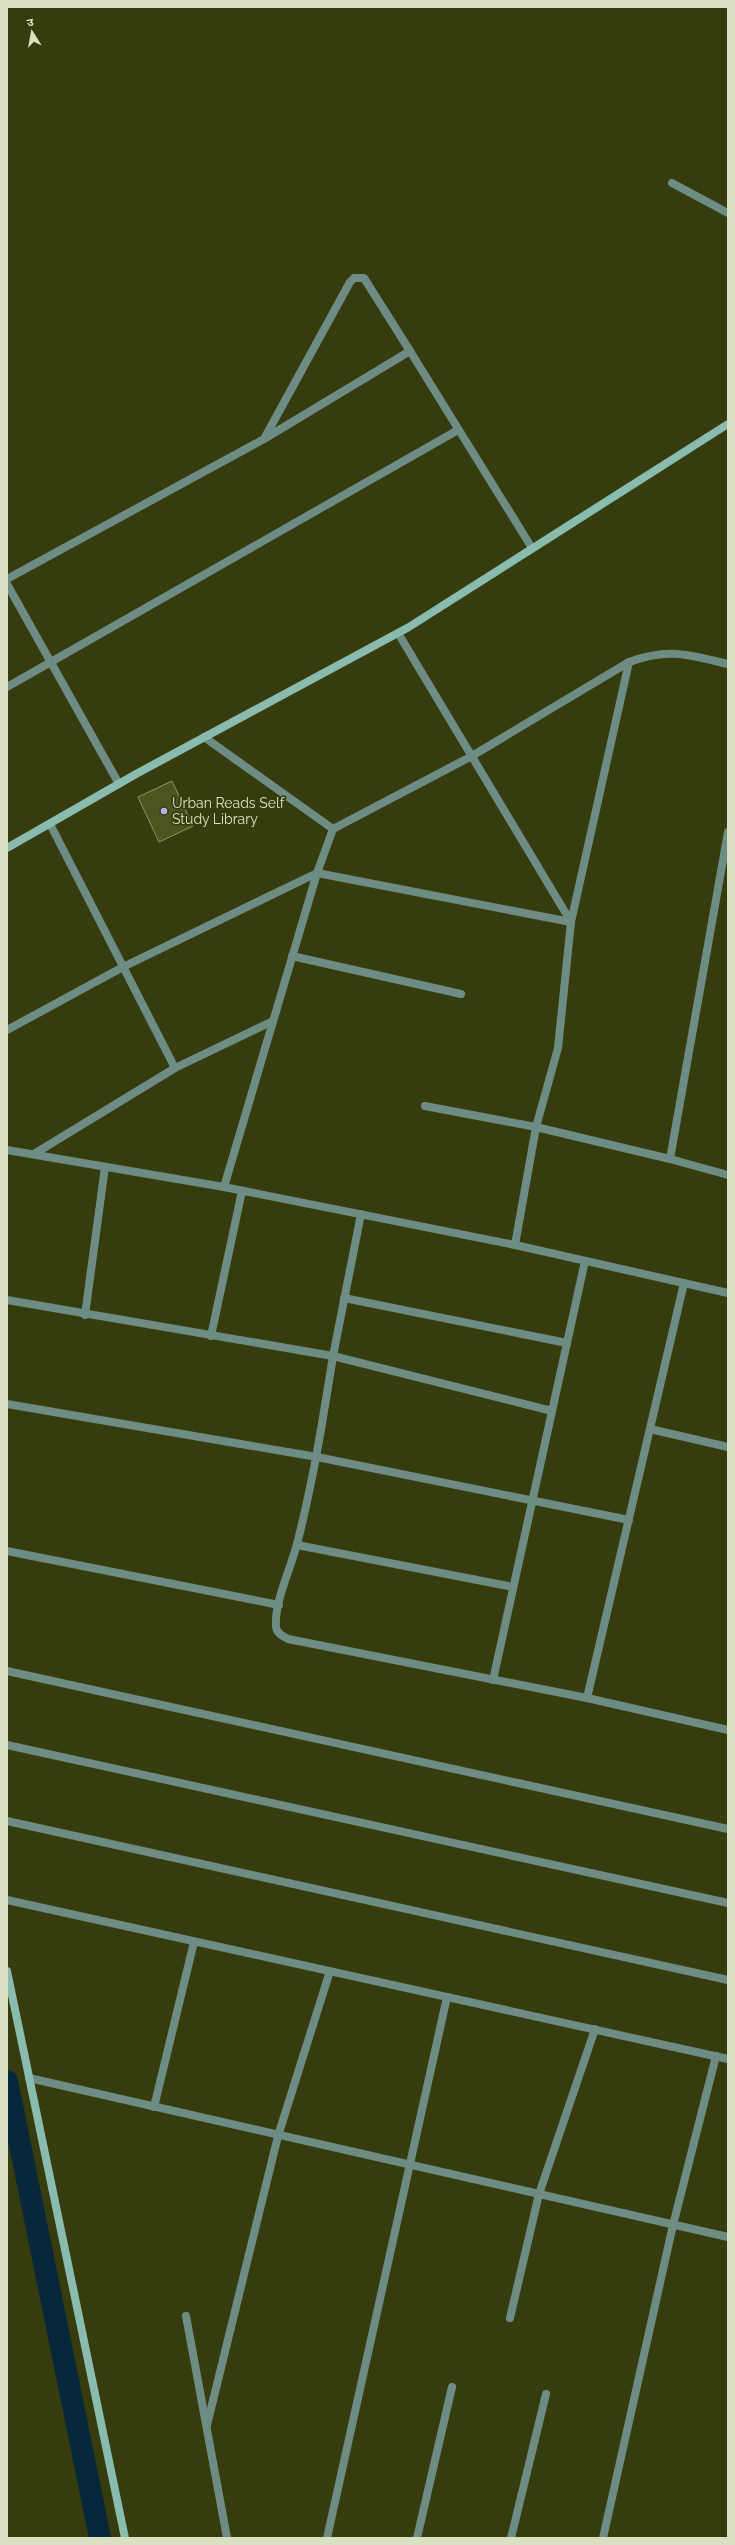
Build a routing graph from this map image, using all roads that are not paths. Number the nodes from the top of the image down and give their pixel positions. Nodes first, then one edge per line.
1 (672, 183) dead end
2 (728, 213) edge
3 (410, 351) junction
4 (728, 424) edge
5 (458, 430) junction
6 (264, 439) junction
7 (532, 548) junction
8 (7, 579) edge
9 (7, 584) edge
10 (398, 633) junction
11 (629, 662) junction
12 (51, 663) junction
13 (728, 664) edge
14 (7, 687) edge
15 (204, 738) junction
16 (472, 756) junction
17 (119, 784) junction
18 (50, 824) junction
19 (332, 829) junction
20 (728, 832) edge
21 (7, 848) edge
22 (317, 873) junction
23 (719, 874) junction
24 (728, 876) edge
25 (571, 922) junction
26 (292, 956) junction
27 (123, 967) junction
28 (461, 994) dead end
29 (273, 1021) junction
30 (7, 1030) edge
31 (175, 1068) junction
32 (425, 1106) dead end
33 (536, 1127) junction
34 (7, 1150) edge
35 (34, 1154) junction
36 (670, 1159) junction
37 (105, 1167) junction
38 (728, 1175) edge
39 (224, 1187) junction
40 (242, 1191) junction
41 (361, 1214) junction
42 (515, 1245) junction
43 (585, 1261) junction
44 (684, 1283) junction
45 (728, 1293) edge
46 (344, 1298) junction
47 (7, 1300) edge
48 (85, 1315) junction
49 (211, 1336) junction
50 (567, 1343) junction
51 (333, 1356) junction
52 (7, 1404) edge
53 (552, 1411) junction
54 (650, 1429) junction
55 (728, 1447) edge
56 (317, 1457) junction
57 (532, 1501) junction
58 (629, 1520) junction
59 (297, 1545) junction
60 (7, 1552) edge
61 (513, 1587) junction
62 (279, 1604) junction
63 (7, 1671) edge
64 (493, 1680) junction
65 (587, 1698) junction
66 (728, 1730) edge
67 (7, 1745) edge
68 (7, 1821) edge
69 (728, 1829) edge
70 (7, 1900) edge
71 (728, 1903) edge
72 (194, 1942) junction
73 (7, 1971) edge
74 (330, 1971) junction
75 (728, 1980) edge
76 (447, 1997) junction
77 (595, 2029) junction
78 (716, 2056) junction
79 (728, 2059) edge
80 (29, 2078) junction
81 (154, 2107) junction
82 (278, 2136) junction
83 (409, 2166) junction
84 (539, 2194) junction
85 (673, 2225) junction
86 (728, 2237) edge
87 (186, 2316) dead end
88 (510, 2318) dead end
89 (452, 2387) dead end
90 (546, 2394) dead end
91 (207, 2425) junction
92 (125, 2538) edge
93 (228, 2538) edge
94 (327, 2538) edge
95 (417, 2538) edge
96 (511, 2538) edge
97 (603, 2538) edge

1 - 2 street
3 - 5 street
3 - 6 street
3 - 6 street
4 - 7 street
5 - 7 street
5 - 12 street
6 - 8 street
7 - 10 street
9 - 12 street
10 - 15 street
10 - 16 street
11 - 13 street
11 - 16 street
11 - 25 street
12 - 14 street
12 - 17 street
15 - 17 street
15 - 19 street
16 - 19 street
16 - 25 street
17 - 18 street
18 - 21 street
18 - 27 street
19 - 22 street
20 - 23 street
22 - 25 street
22 - 26 street
22 - 27 street
23 - 24 street
23 - 36 street
25 - 33 street
26 - 28 street
26 - 29 street
27 - 30 street
27 - 31 street
29 - 31 street
29 - 39 street
31 - 35 street
32 - 33 street
33 - 36 street
33 - 42 street
34 - 35 street
35 - 37 street
36 - 38 street
37 - 39 street
37 - 48 street
39 - 40 street
40 - 41 street
40 - 49 street
41 - 42 street
41 - 46 street
42 - 43 street
43 - 44 street
43 - 50 street
44 - 45 street
44 - 54 street
46 - 50 street
46 - 51 street
47 - 48 street
48 - 49 street
49 - 51 street
50 - 53 street
51 - 53 street
51 - 56 street
52 - 56 street
53 - 57 street
54 - 55 street
54 - 58 street
56 - 57 street
56 - 59 street
57 - 58 street
57 - 61 street
58 - 65 street
59 - 61 street
59 - 62 street
60 - 62 street
61 - 64 street
62 - 64 street
63 - 69 street
64 - 65 street
65 - 66 street
67 - 71 street
68 - 75 street
70 - 72 street
72 - 74 street
72 - 81 street
73 - 80 street
74 - 76 street
74 - 82 street
76 - 77 street
76 - 83 street
77 - 78 street
77 - 84 street
78 - 79 street
78 - 85 street
80 - 81 street
80 - 92 street
81 - 82 street
82 - 83 street
82 - 91 street
83 - 84 street
83 - 94 street
84 - 85 street
84 - 88 street
85 - 86 street
85 - 97 street
87 - 91 street
89 - 95 street
90 - 96 street
91 - 93 street

